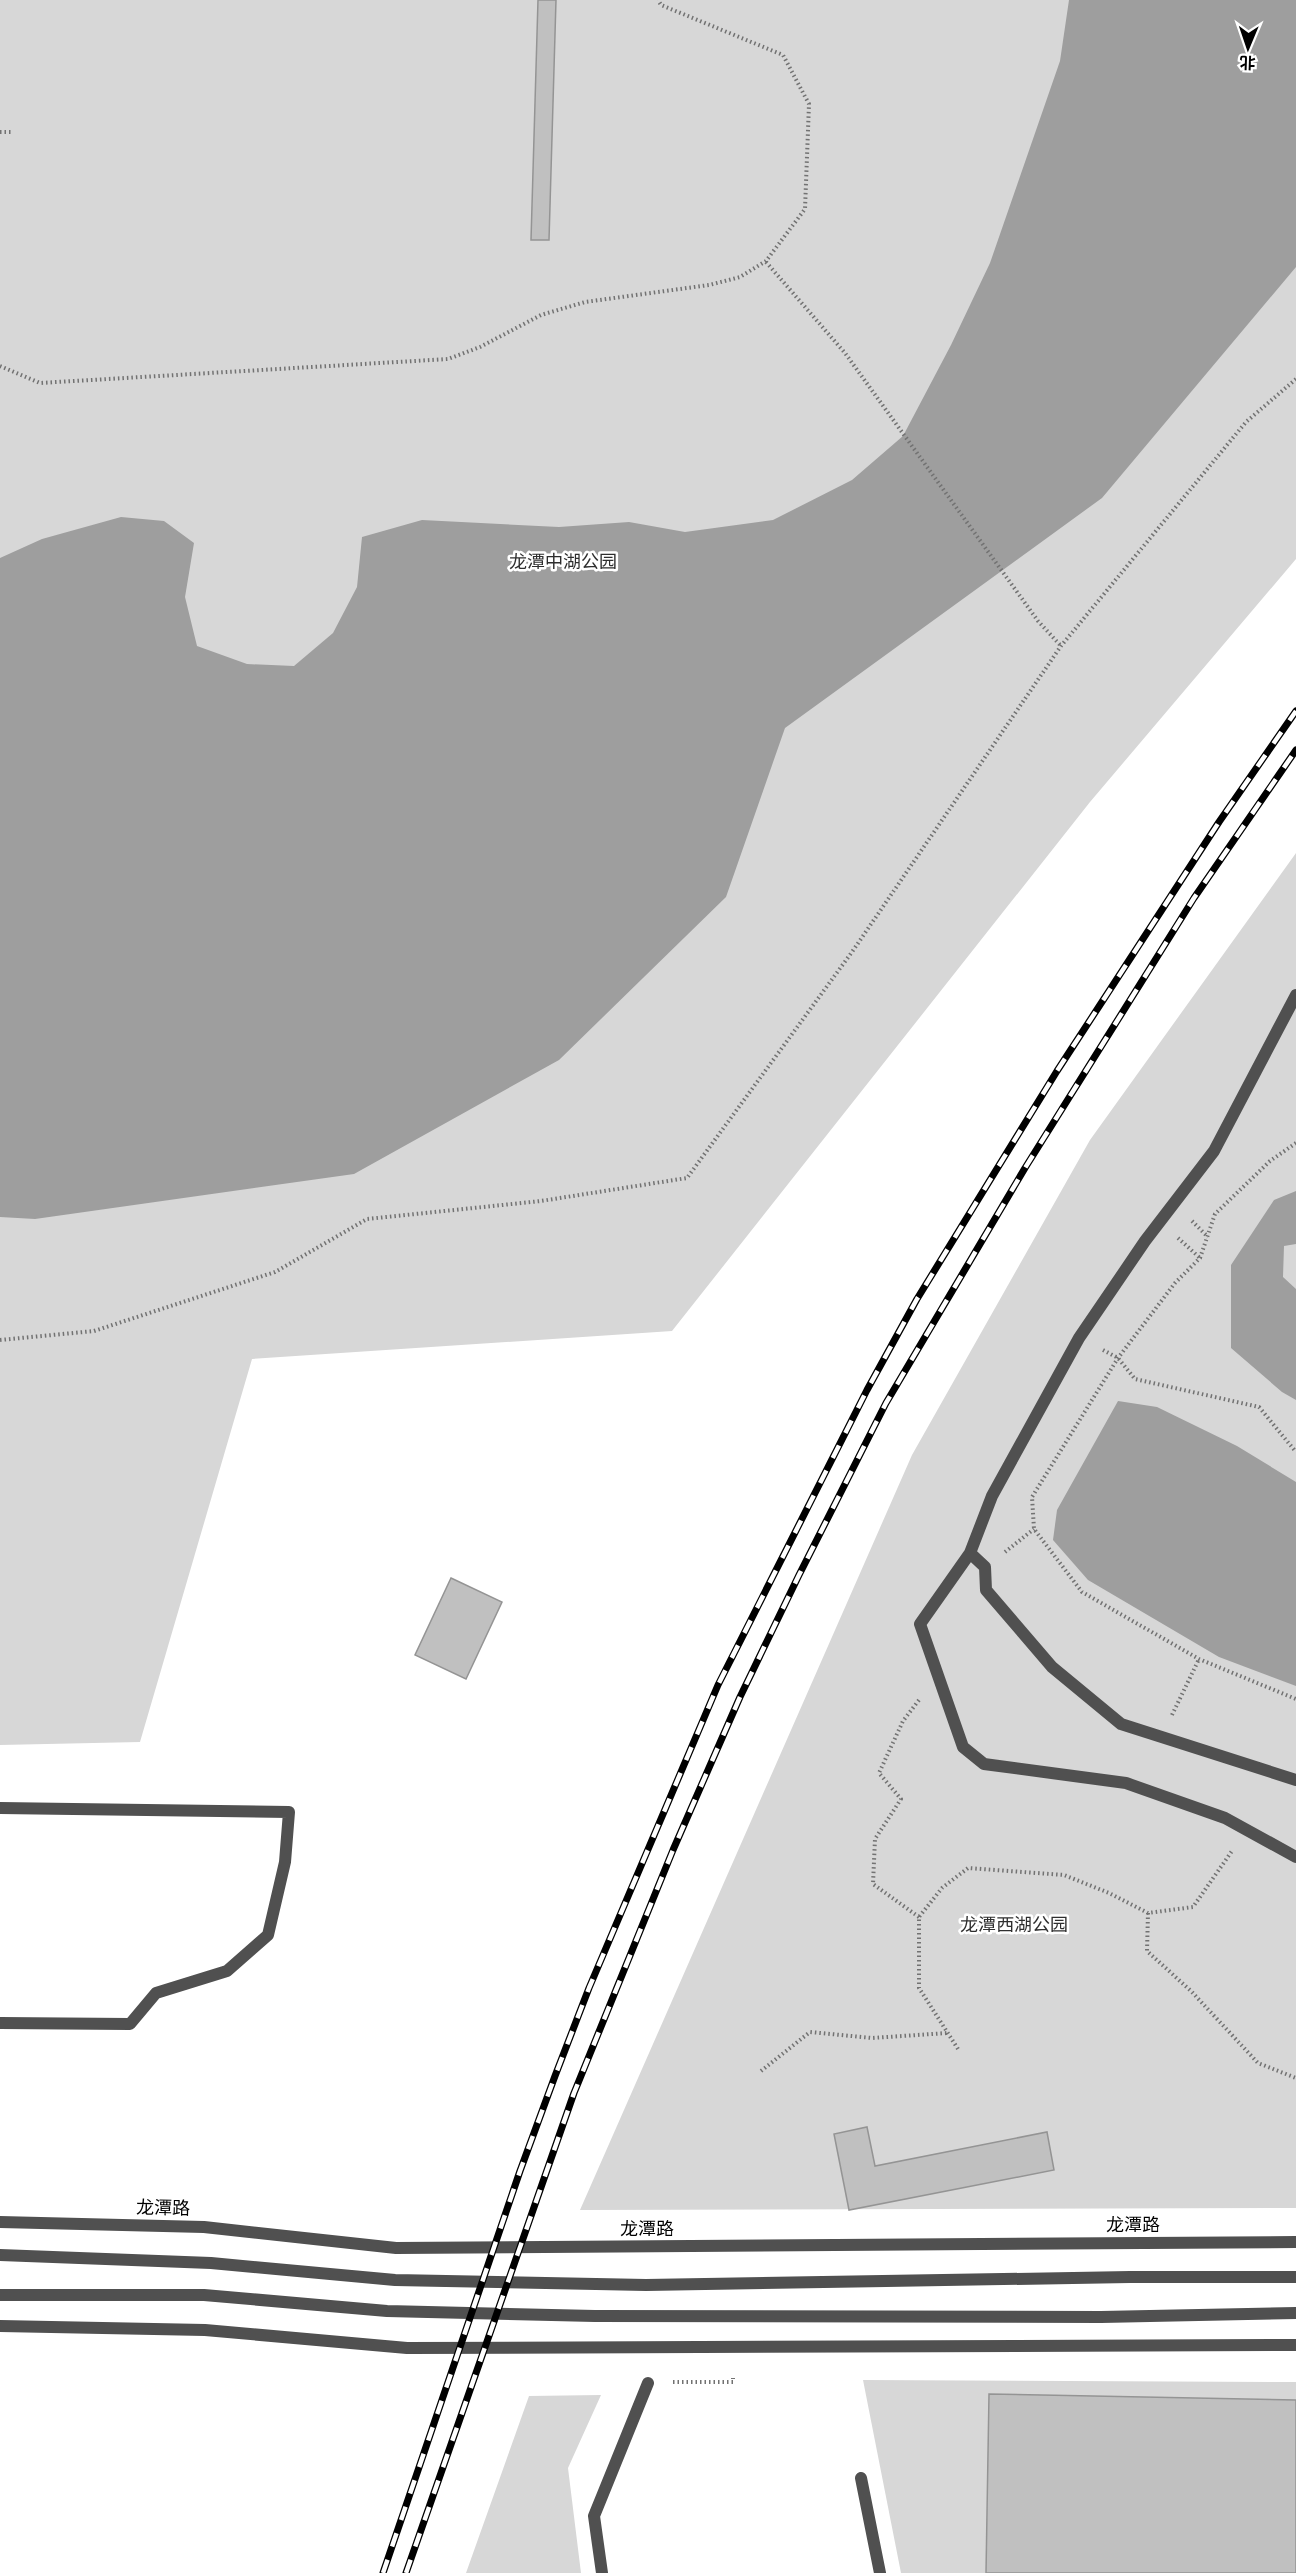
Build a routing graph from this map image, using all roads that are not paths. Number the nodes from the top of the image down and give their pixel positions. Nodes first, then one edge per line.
1 (1296, 995) edge
2 (970, 1553) junction
3 (1296, 1780) edge
4 (0, 1808) edge
5 (1296, 1857) edge
6 (0, 2023) edge
7 (0, 2222) edge
8 (1296, 2242) edge
9 (0, 2255) edge
10 (1296, 2277) edge
11 (0, 2295) edge
12 (1296, 2313) edge
13 (0, 2326) edge
14 (1296, 2345) edge
15 (648, 2383) road end
16 (861, 2478) dead end
17 (602, 2573) edge
18 (880, 2573) edge

1 - 2 street
2 - 3 street
2 - 5 street
4 - 6 street
7 - 8 street, 龙潭路
9 - 10 street
11 - 12 street
13 - 14 street
15 - 17 street
16 - 18 street

